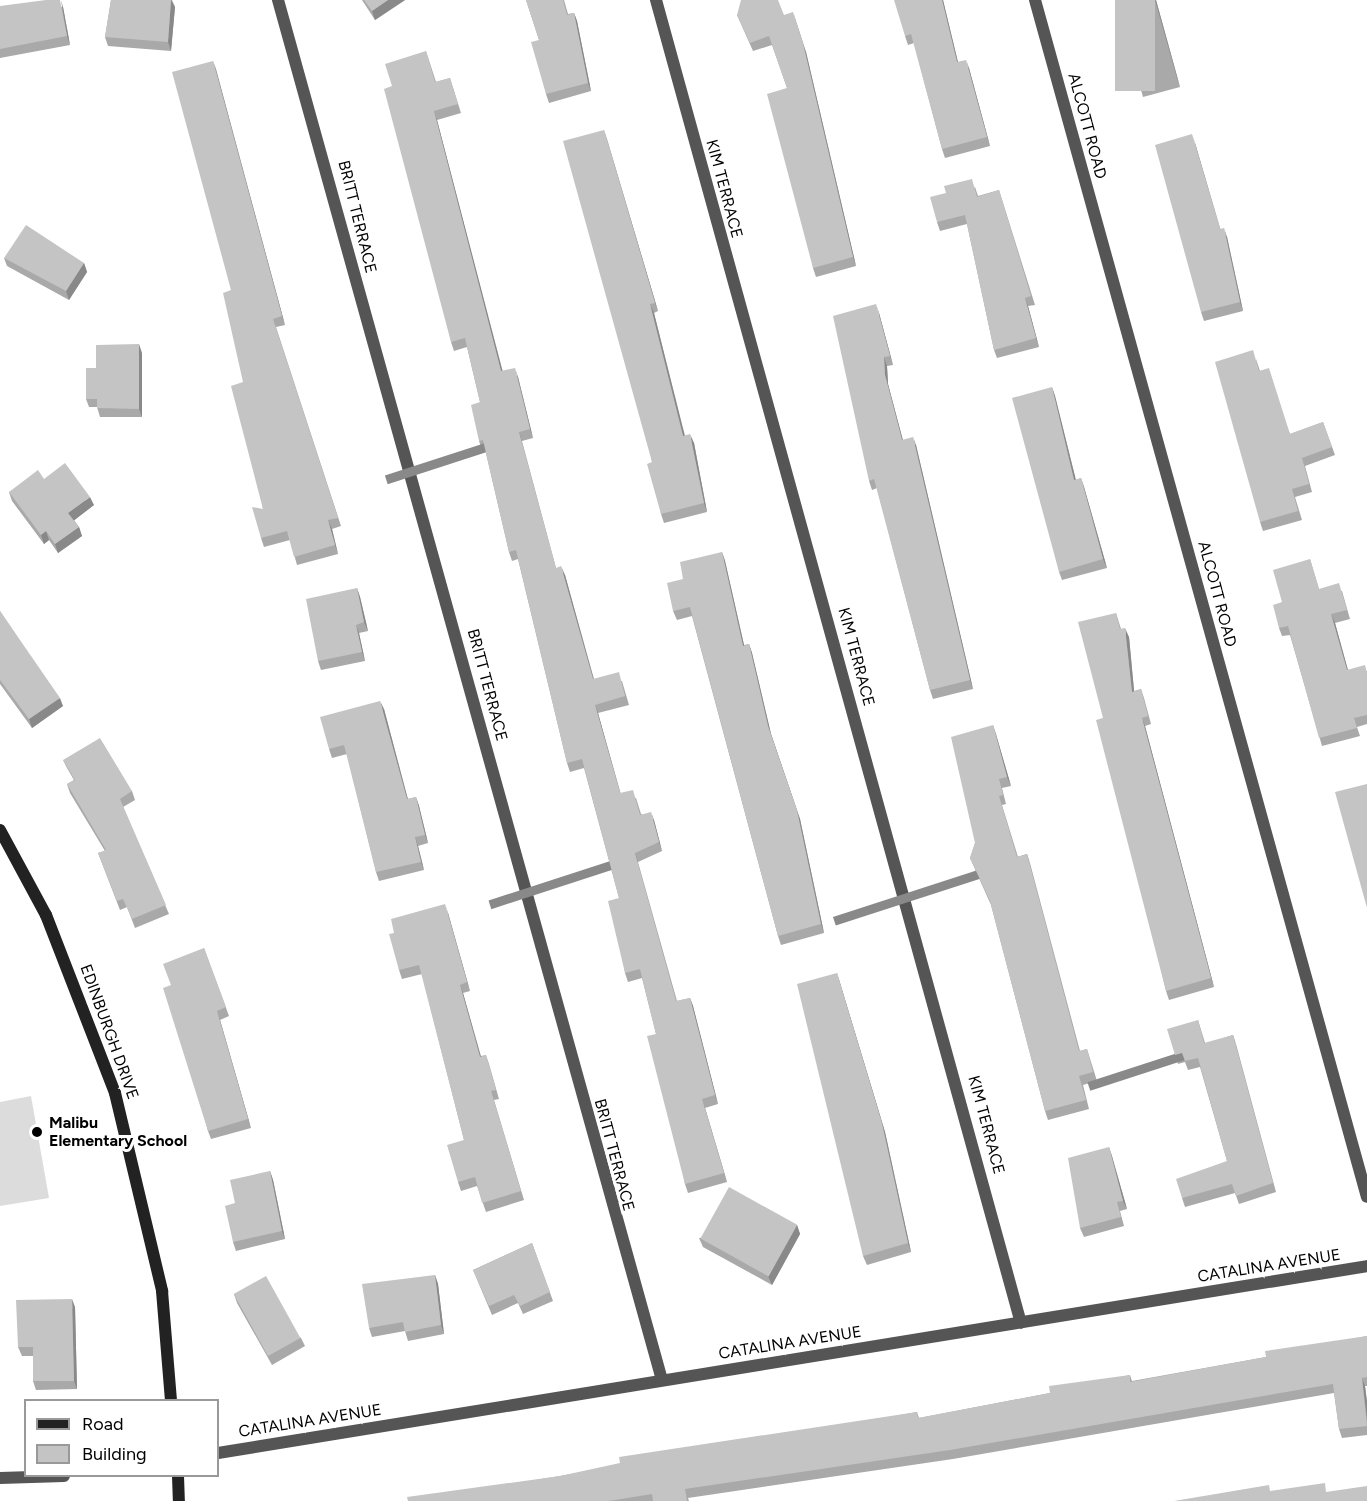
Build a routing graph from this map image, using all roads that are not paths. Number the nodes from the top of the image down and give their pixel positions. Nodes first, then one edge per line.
1 (278, 0) edge
2 (656, 0) edge
3 (1035, 0) edge
4 (0, 830) edge
5 (1367, 1197) edge
6 (1367, 1266) edge
7 (1021, 1323) junction
8 (662, 1380) junction
9 (171, 1399) edge
10 (219, 1453) edge
11 (32, 1477) edge
12 (178, 1477) edge
13 (0, 1478) edge
14 (179, 1501) edge

1 - 8 street, BRITT TERRACE
2 - 7 street, KIM TERRACE
3 - 5 street, ALCOTT ROAD
4 - 9 street, EDINBURGH DRIVE
6 - 7 street, CATALINA AVENUE
7 - 8 street, CATALINA AVENUE
8 - 10 street, CATALINA AVENUE
11 - 13 street
12 - 14 street

